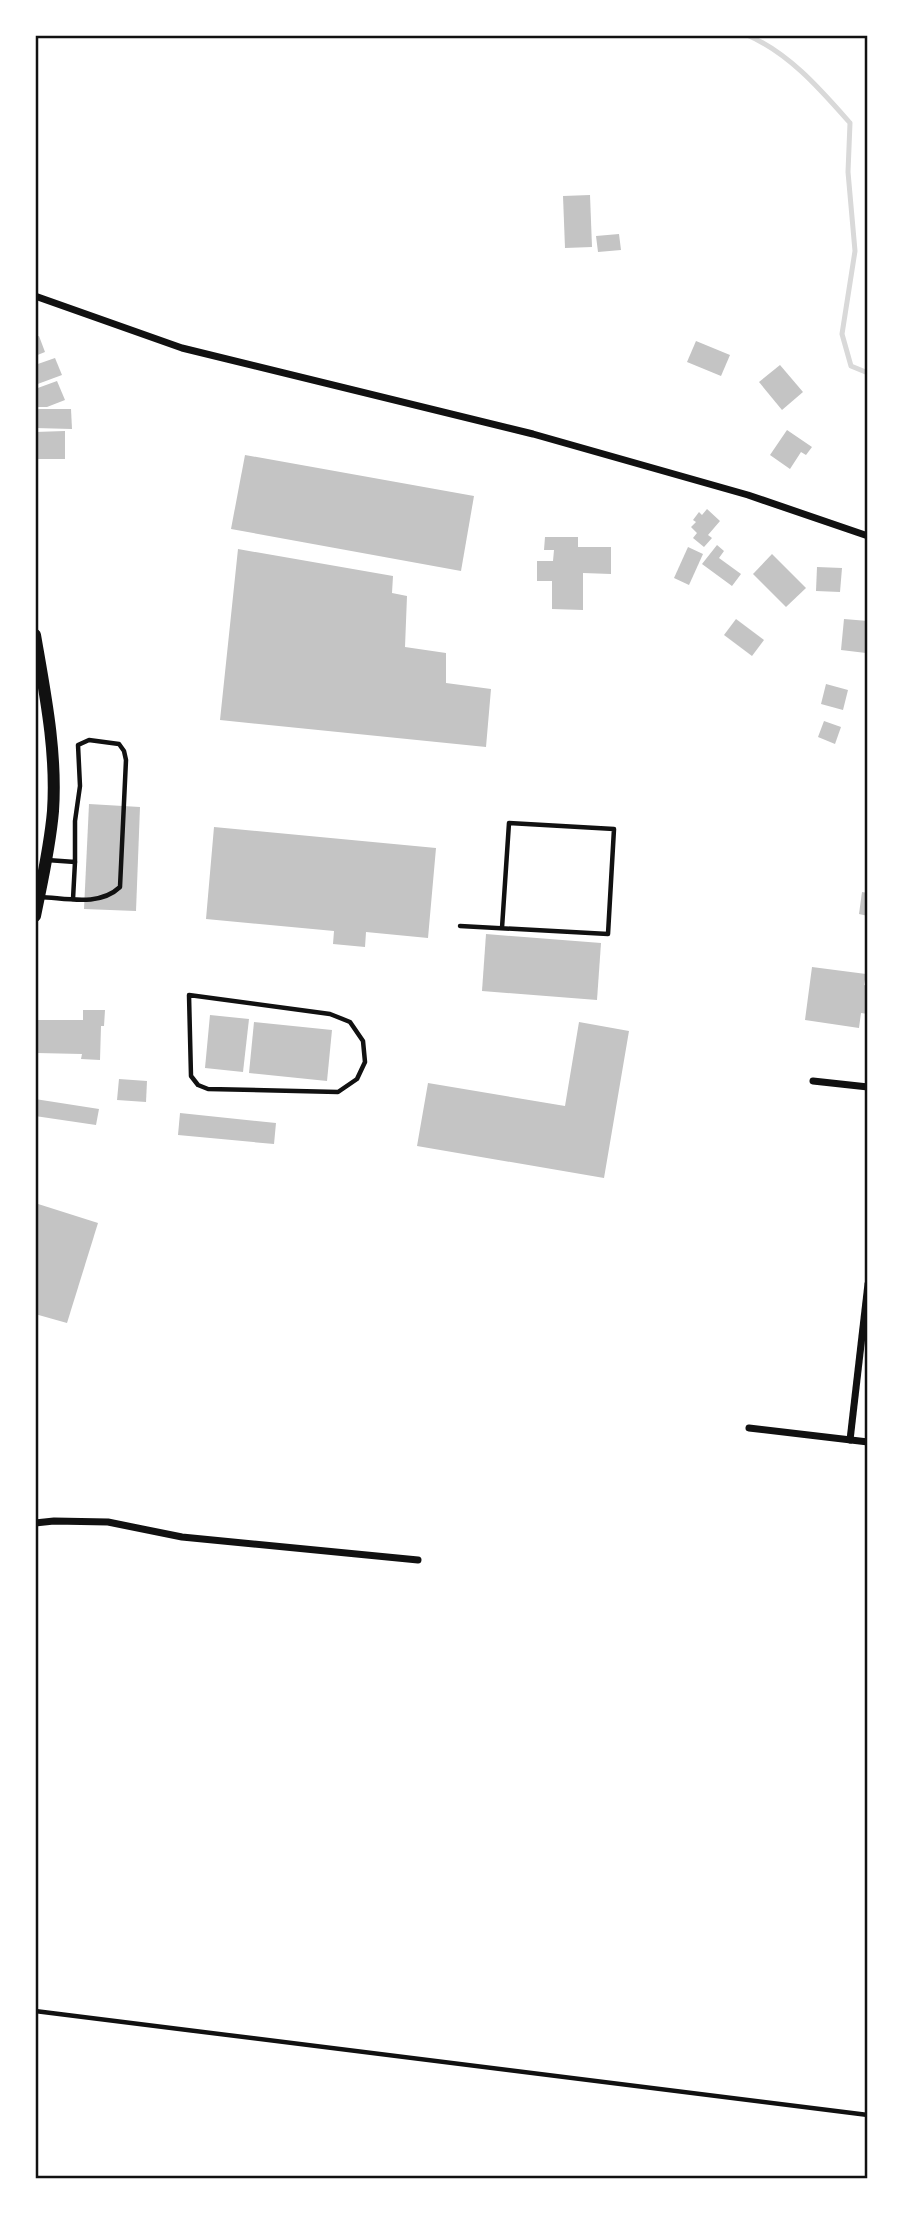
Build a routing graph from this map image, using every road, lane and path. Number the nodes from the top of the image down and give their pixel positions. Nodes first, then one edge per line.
1 (35, 296) edge
2 (868, 536) edge
3 (35, 635) edge
4 (47, 860) junction
5 (75, 862) junction
6 (37, 898) edge
7 (73, 899) junction
8 (35, 916) edge
9 (460, 926) dead end
10 (502, 928) junction
11 (189, 995) joint
12 (813, 1081) dead end
13 (868, 1087) edge
14 (868, 1284) edge
15 (749, 1428) dead end
16 (850, 1440) junction
17 (868, 1442) edge
18 (35, 1523) edge
19 (418, 1560) dead end
20 (35, 2011) edge
21 (868, 2115) edge

1 - 2 street
3 - 4 main road
4 - 5 lane
4 - 6 main road
5 - 7 lane
5 - 7 lane
6 - 7 lane
6 - 8 main road
9 - 10 lane
10 - 10 lane
11 - 11 lane
12 - 13 street
14 - 16 street
15 - 16 street
16 - 17 street
18 - 19 street
20 - 21 lane

